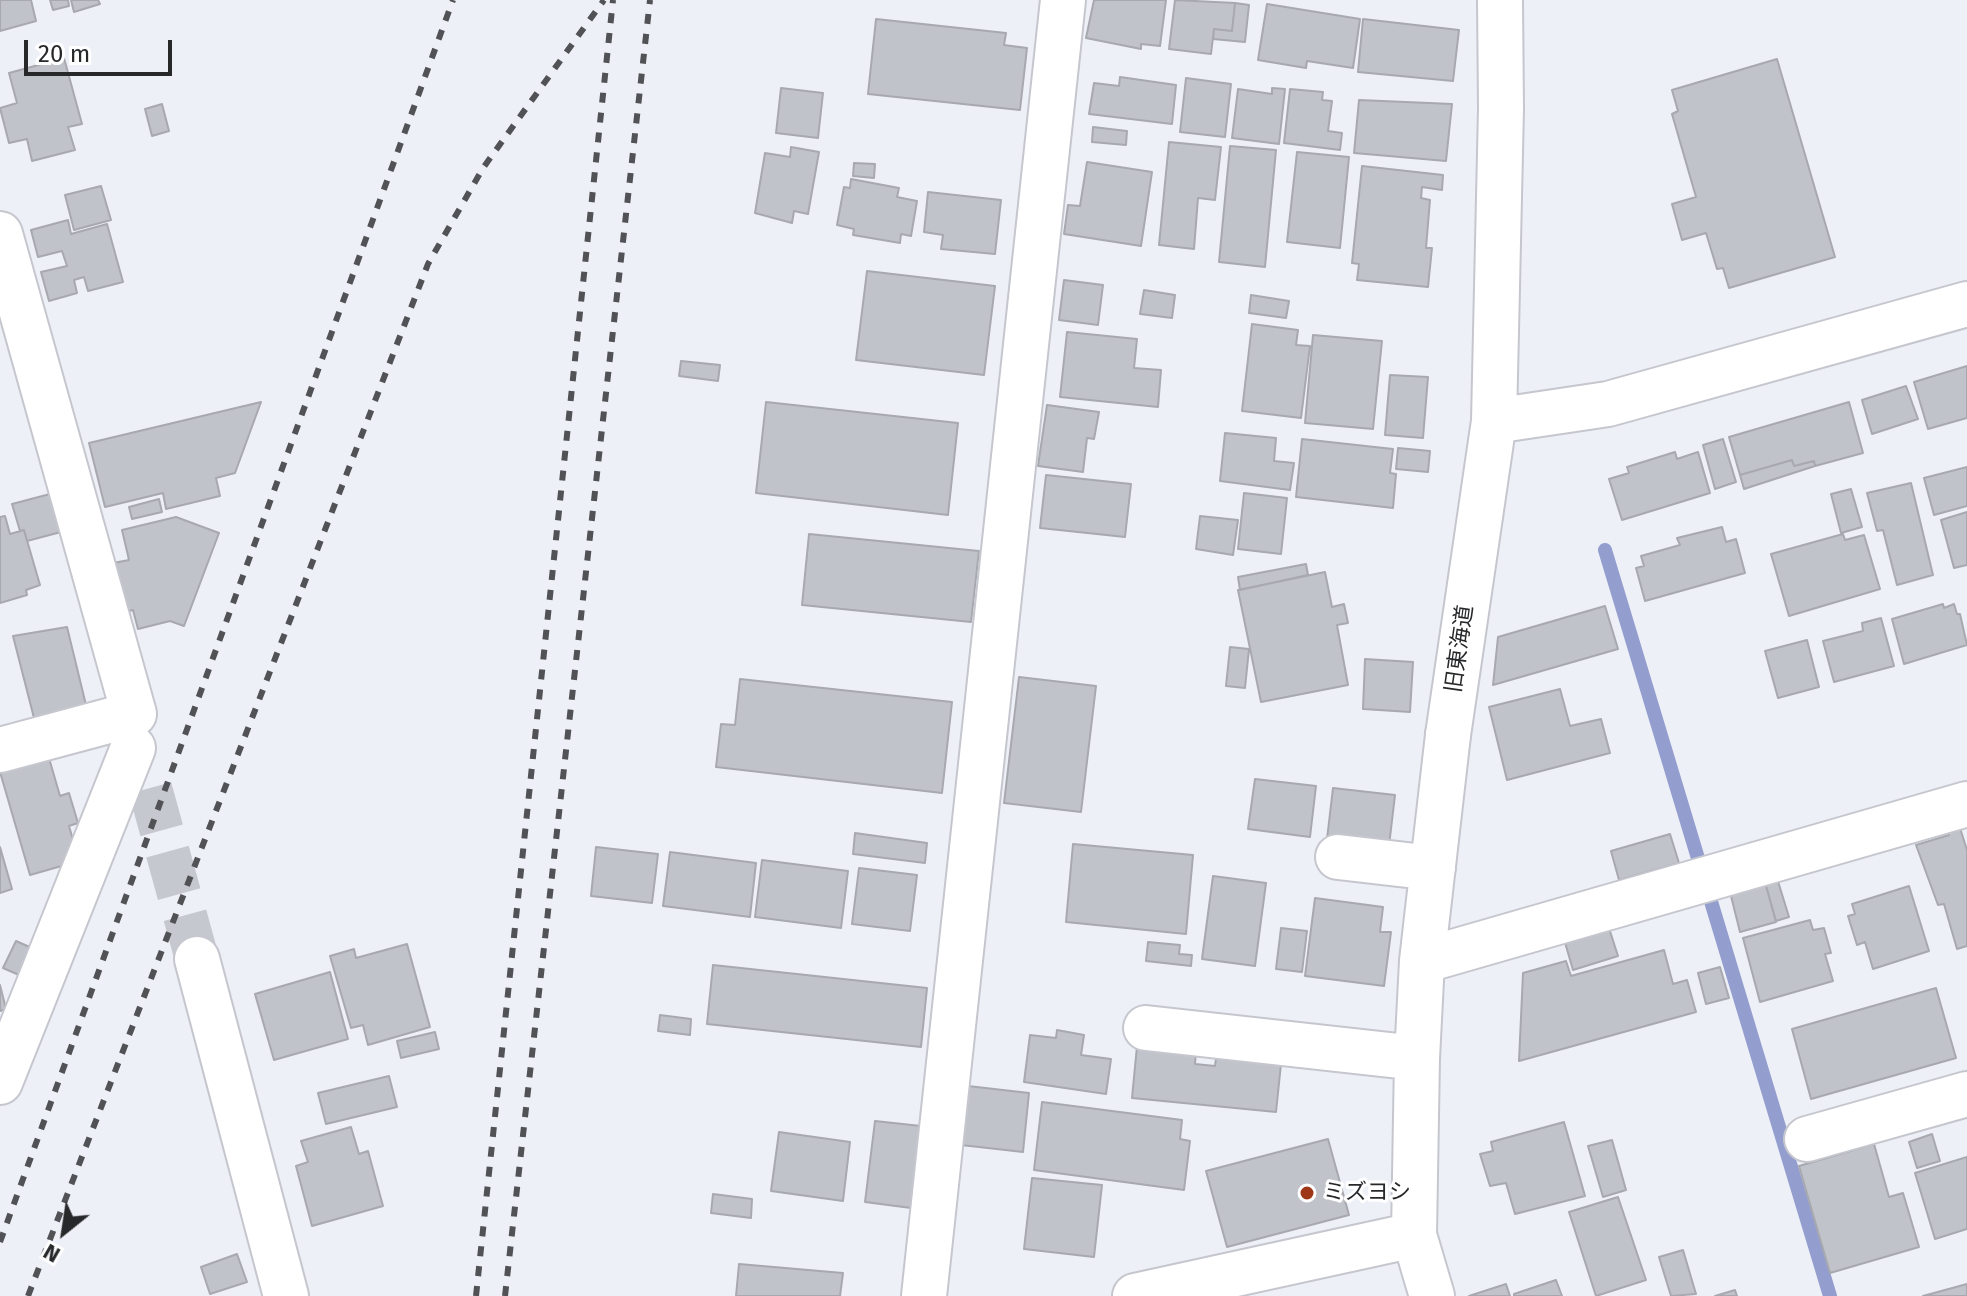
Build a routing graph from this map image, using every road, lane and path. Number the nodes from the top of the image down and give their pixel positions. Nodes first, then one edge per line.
1 (1063, 0) edge
2 (1500, 0) edge
3 (0, 234) edge
4 (1967, 304) edge
5 (1494, 421) junction
6 (133, 731) junction
7 (0, 750) edge
8 (150, 788) tunnel mouth
9 (1967, 804) edge
10 (1338, 857) dead end
11 (1433, 868) junction
12 (197, 959) tunnel mouth
13 (1422, 961) junction
14 (1146, 1028) dead end
15 (1417, 1058) junction
16 (0, 1082) edge
17 (1967, 1094) edge
18 (1807, 1139) dead end
19 (1414, 1235) junction
20 (286, 1296) edge
21 (924, 1296) edge
22 (1135, 1296) edge
23 (1432, 1296) edge

1 - 21 street
2 - 5 street, 旧東海道
3 - 6 street
4 - 5 street
5 - 11 street, 旧東海道
6 - 7 street
6 - 8 street
6 - 16 street
9 - 13 street
10 - 11 street
11 - 13 street, 旧東海道
12 - 20 street
13 - 15 street, 旧東海道
14 - 15 street
15 - 19 street, 旧東海道
17 - 18 street
19 - 22 street
19 - 23 street, 旧東海道

